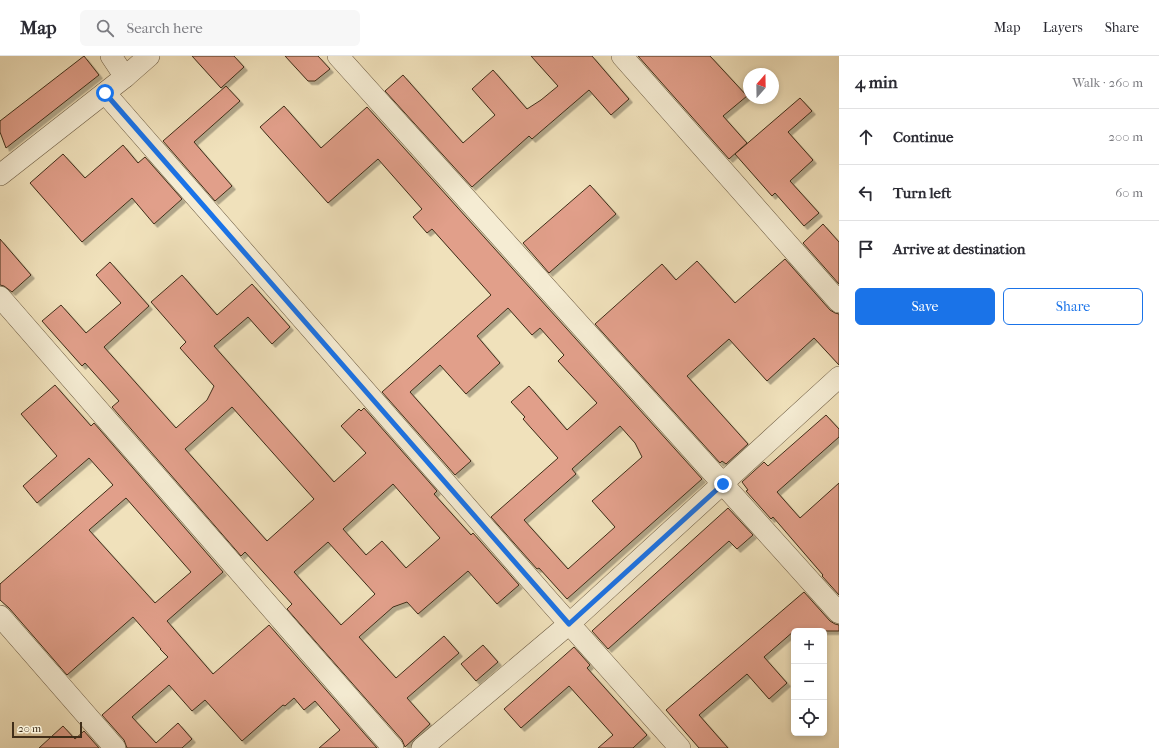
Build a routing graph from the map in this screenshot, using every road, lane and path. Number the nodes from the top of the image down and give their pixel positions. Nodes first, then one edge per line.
1 (111, 56) edge
2 (149, 56) edge
3 (338, 56) edge
4 (622, 56) edge
5 (125, 77) junction
6 (105, 93) junction
7 (0, 171) edge
8 (0, 297) edge
9 (839, 302) edge
10 (839, 377) edge
11 (723, 484) junction
12 (839, 613) edge
13 (0, 616) edge
14 (569, 624) junction
15 (115, 748) edge
16 (393, 748) edge
17 (422, 748) edge
18 (680, 748) edge

1 - 5 street
2 - 5 street
3 - 11 street
4 - 9 street
5 - 6 street
6 - 7 street
6 - 14 street
8 - 16 street
10 - 11 street
11 - 12 street
11 - 14 street
13 - 15 street
14 - 17 street
14 - 18 street

